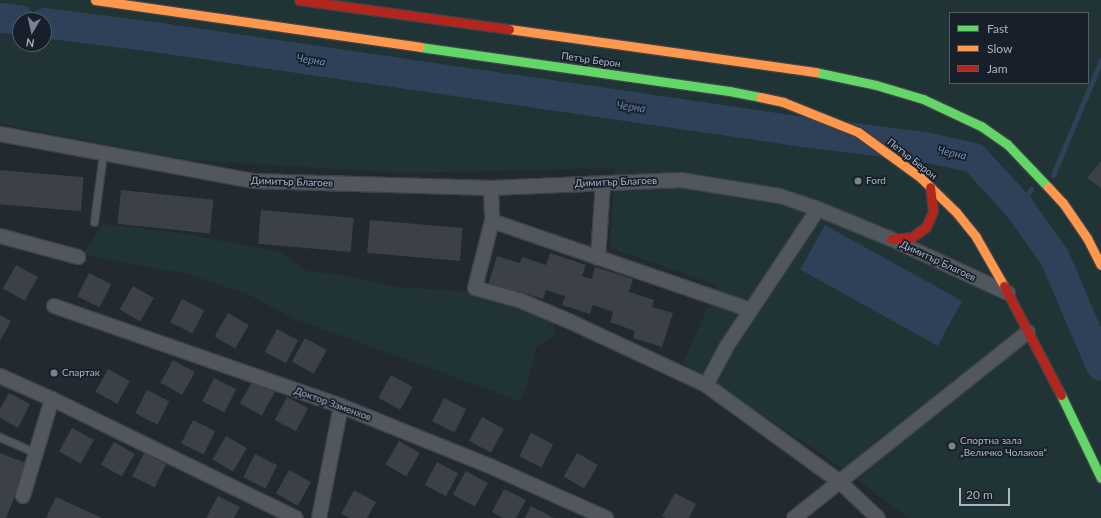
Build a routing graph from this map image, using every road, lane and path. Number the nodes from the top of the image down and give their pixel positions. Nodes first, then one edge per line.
1 (95, 0) edge
2 (299, 0) edge
3 (0, 134) edge
4 (103, 154) junction
5 (603, 183) junction
6 (930, 187) junction
7 (491, 188) junction
8 (818, 209) junction
9 (492, 221) junction
10 (94, 222) dead end
11 (0, 236) edge
12 (891, 240) junction
13 (78, 257) dead end
14 (598, 258) junction
15 (1101, 265) edge
16 (1008, 293) junction
17 (54, 306) dead end
18 (751, 310) junction
19 (1028, 332) junction
20 (0, 376) edge
21 (706, 386) junction
22 (52, 399) junction
23 (341, 406) junction
24 (0, 437) edge
25 (36, 453) junction
26 (1101, 478) edge
27 (840, 482) junction
28 (23, 496) dead end
29 (296, 518) edge
30 (319, 518) edge
31 (606, 518) edge
32 (794, 518) edge
33 (878, 518) edge

1 - 6 main road, Петър Берон
2 - 15 main road, Петър Берон
3 - 4 street, Димитър Благоев
4 - 7 street, Димитър Благоев
4 - 10 lane
5 - 7 street, Димитър Благоев
5 - 8 street, Димитър Благоев
5 - 14 street
6 - 12 main road
6 - 16 main road, Петър Берон
7 - 9 street
8 - 12 street, Димитър Благоев
8 - 18 street
9 - 14 street
9 - 21 street
11 - 13 street
12 - 16 street, Димитър Благоев
14 - 18 street
16 - 19 main road
17 - 23 street, Доктор Заменхов
18 - 21 street
19 - 26 main road
19 - 27 street
20 - 22 street
21 - 27 street
22 - 25 street
22 - 29 street
23 - 30 street
23 - 31 street, Доктор Заменхов
24 - 25 lane
25 - 28 street
27 - 32 street
27 - 33 street

